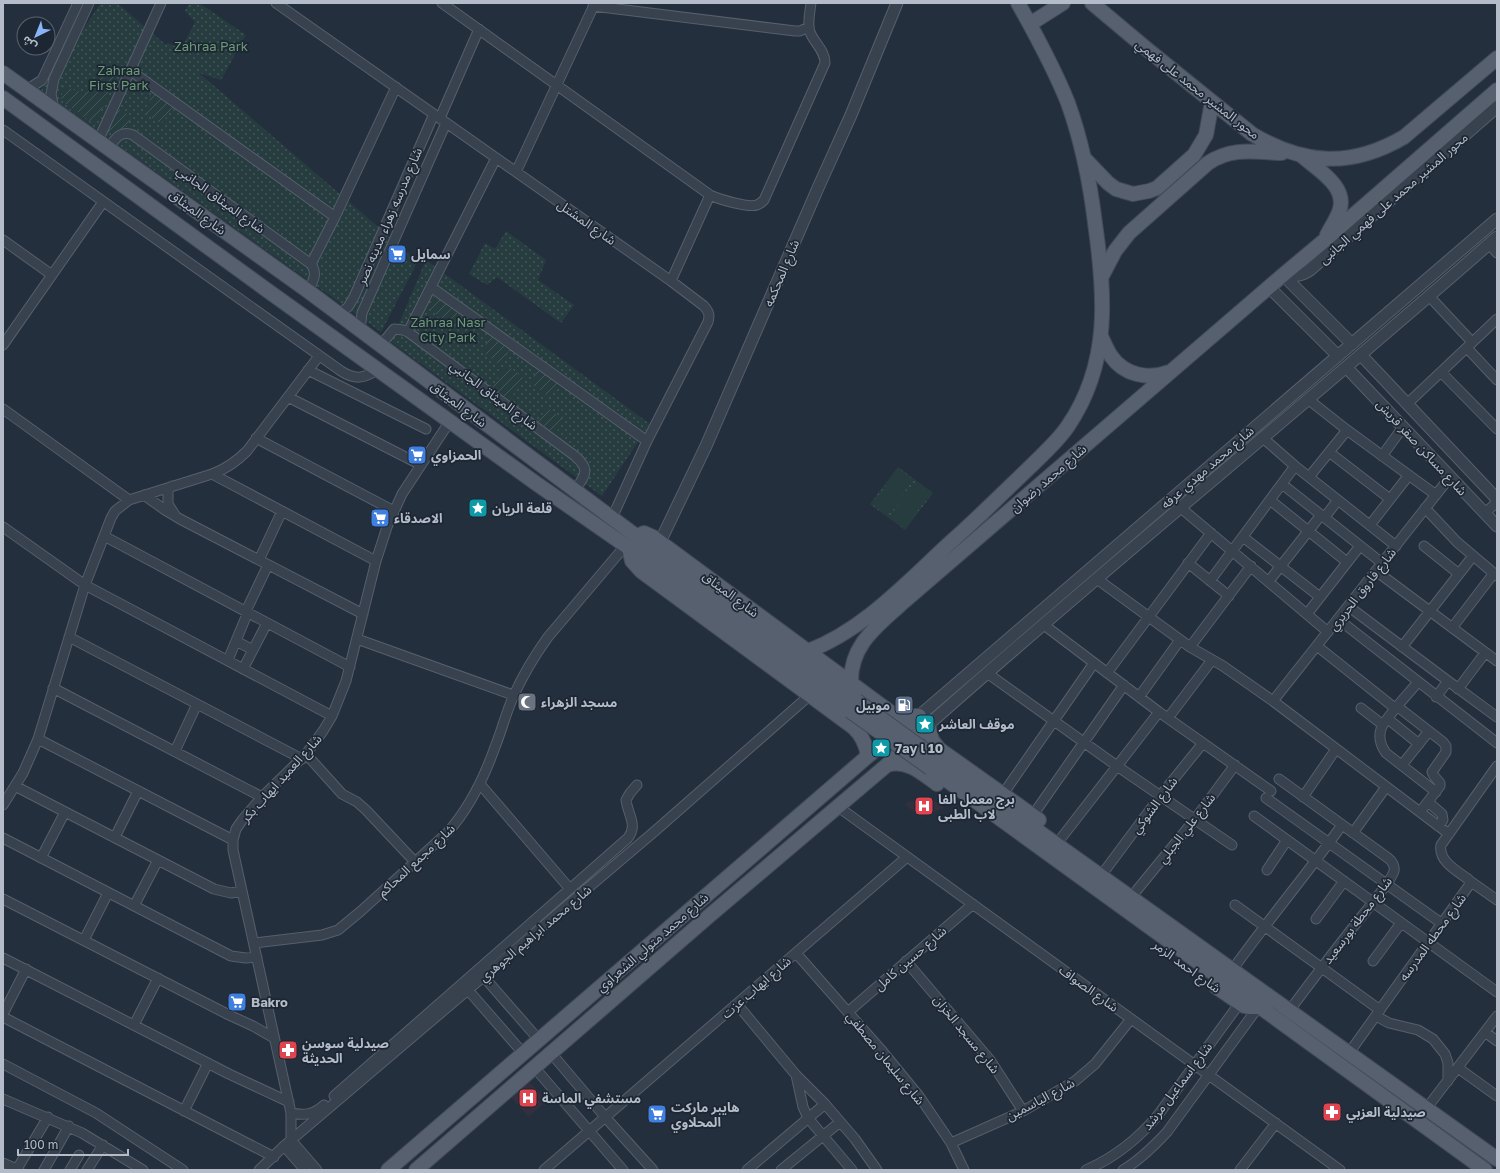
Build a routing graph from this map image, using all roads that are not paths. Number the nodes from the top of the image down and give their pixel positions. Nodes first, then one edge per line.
1 (78, 3) edge
2 (89, 3) edge
3 (162, 3) edge
4 (276, 3) edge
5 (442, 3) edge
6 (811, 3) edge
7 (897, 3) edge
8 (1018, 3) edge
9 (1063, 3) edge
10 (1092, 3) edge
11 (594, 5) edge
12 (1030, 24) junction
13 (808, 27) junction
14 (479, 29) junction
15 (1497, 58) edge
16 (130, 71) junction
17 (3, 73) edge
18 (557, 85) junction
19 (396, 87) junction
20 (25, 88) junction
21 (1497, 90) edge
22 (3, 98) edge
23 (1212, 102) junction
24 (1497, 108) edge
25 (54, 110) junction
26 (440, 118) junction
27 (3, 130) edge
28 (104, 145) junction
29 (1297, 155) junction
30 (496, 158) junction
31 (1085, 160) junction
32 (516, 172) junction
33 (710, 195) junction
34 (103, 202) junction
35 (335, 217) junction
36 (1497, 219) edge
37 (226, 233) junction
38 (3, 240) edge
39 (1324, 240) junction
40 (1493, 241) edge
41 (214, 252) junction
42 (252, 252) junction
43 (1497, 253) edge
44 (311, 264) junction
45 (239, 270) junction
46 (1284, 274) junction
47 (52, 275) junction
48 (1102, 277) junction
49 (671, 281) junction
50 (431, 287) junction
51 (1269, 287) junction
52 (308, 291) junction
53 (1429, 296) junction
54 (339, 314) junction
55 (1497, 319) edge
56 (360, 330) junction
57 (408, 332) junction
58 (1101, 336) junction
59 (1352, 344) junction
60 (3, 345) edge
61 (381, 345) junction
62 (1470, 345) junction
63 (1361, 355) junction
64 (319, 356) junction
65 (1338, 356) junction
66 (1346, 367) junction
67 (378, 369) junction
68 (308, 370) junction
69 (1171, 371) junction
70 (1441, 372) junction
71 (1497, 380) edge
72 (1303, 386) junction
73 (288, 397) junction
74 (1288, 398) junction
75 (1309, 400) junction
76 (1407, 404) junction
77 (3, 409) edge
78 (1294, 412) junction
79 (450, 422) junction
80 (1403, 427) junction
81 (426, 429) dead end
82 (1497, 429) edge
83 (1347, 430) junction
84 (256, 438) junction
85 (1263, 438) junction
86 (647, 441) junction
87 (1329, 452) junction
88 (1382, 456) junction
89 (421, 465) junction
90 (1295, 466) junction
91 (212, 474) junction
92 (1409, 475) junction
93 (1309, 477) junction
94 (1450, 477) junction
95 (1282, 484) junction
96 (172, 486) junction
97 (575, 490) junction
98 (144, 495) junction
99 (1436, 495) junction
100 (1390, 499) junction
101 (129, 500) junction
102 (1270, 500) junction
103 (1338, 500) junction
104 (1497, 500) edge
105 (1181, 508) junction
106 (1425, 508) junction
107 (394, 511) junction
108 (282, 512) junction
109 (1485, 513) junction
110 (176, 516) junction
111 (1323, 516) junction
112 (612, 518) junction
113 (1370, 525) junction
114 (1497, 526) edge
115 (3, 527) edge
116 (1308, 531) junction
117 (1211, 533) junction
118 (104, 536) junction
119 (1243, 536) junction
120 (660, 542) junction
121 (630, 543) junction
122 (1360, 546) junction
123 (1396, 546) junction
124 (1424, 546) dead end
125 (1232, 551) junction
126 (1473, 556) junction
127 (259, 560) junction
128 (376, 561) junction
129 (1347, 562) junction
130 (1188, 563) junction
131 (1382, 563) junction
132 (268, 565) junction
133 (1251, 566) junction
134 (1281, 566) junction
135 (1376, 571) junction
136 (1459, 574) junction
137 (1495, 574) edge
138 (1097, 578) junction
139 (1210, 581) junction
140 (1269, 581) junction
141 (85, 585) junction
142 (1229, 596) junction
143 (1320, 597) junction
144 (1348, 606) junction
145 (1429, 611) junction
146 (247, 612) junction
147 (363, 614) junction
148 (1308, 614) junction
149 (1148, 617) junction
150 (1338, 619) junction
151 (267, 623) junction
152 (1044, 624) junction
153 (1452, 628) junction
154 (1328, 632) junction
155 (843, 635) junction
156 (69, 637) junction
157 (357, 639) junction
158 (1180, 640) junction
159 (236, 641) junction
160 (1317, 646) junction
161 (1190, 647) junction
162 (1402, 647) junction
163 (253, 650) junction
164 (858, 650) junction
165 (808, 651) junction
166 (1485, 653) junction
167 (228, 660) junction
168 (1212, 660) junction
169 (1496, 660) edge
170 (1094, 663) junction
171 (350, 667) junction
172 (243, 669) junction
173 (987, 673) junction
174 (1107, 673) junction
175 (1418, 682) junction
176 (1448, 682) junction
177 (851, 683) junction
178 (1124, 685) junction
179 (53, 688) junction
180 (1458, 689) junction
181 (513, 695) junction
182 (810, 696) junction
183 (1139, 696) junction
184 (1436, 697) junction
185 (1273, 701) junction
186 (877, 703) junction
187 (198, 704) junction
188 (1361, 708) dead end
189 (1397, 708) junction
190 (1159, 712) junction
191 (332, 716) junction
192 (1497, 717) edge
193 (1168, 718) junction
194 (923, 721) junction
195 (1054, 721) junction
196 (1385, 722) junction
197 (858, 731) junction
198 (1429, 731) junction
199 (38, 739) junction
200 (1084, 742) junction
201 (1203, 743) junction
202 (1497, 743) edge
203 (1419, 744) junction
204 (939, 749) junction
205 (1336, 749) junction
206 (175, 751) junction
207 (868, 756) junction
208 (304, 757) junction
209 (887, 765) junction
210 (1117, 766) junction
211 (1234, 766) junction
212 (1402, 766) junction
213 (918, 771) junction
214 (1495, 772) edge
215 (1280, 780) dead end
216 (480, 784) junction
217 (637, 785) dead end
218 (15, 786) junction
219 (1386, 787) junction
220 (138, 791) junction
221 (1436, 792) junction
222 (1004, 794) junction
223 (1161, 795) junction
224 (1303, 796) junction
225 (262, 797) junction
226 (1428, 802) junction
227 (812, 804) junction
228 (3, 805) edge
229 (837, 806) junction
230 (65, 812) junction
231 (1420, 812) junction
232 (1033, 815) junction
233 (1254, 816) dead end
234 (825, 817) junction
235 (795, 819) junction
236 (1195, 819) junction
237 (1342, 825) junction
238 (1438, 826) junction
239 (807, 832) junction
240 (1353, 833) junction
241 (1449, 834) junction
242 (115, 837) junction
243 (1062, 837) junction
244 (3, 838) edge
245 (233, 840) junction
246 (1287, 840) junction
247 (1329, 843) junction
248 (1232, 845) dead end
249 (907, 857) junction
250 (40, 858) junction
251 (158, 860) junction
252 (1316, 861) junction
253 (415, 862) junction
254 (1106, 869) junction
255 (1267, 870) dead end
256 (1344, 881) junction
257 (1470, 882) junction
258 (1386, 884) junction
259 (570, 889) junction
260 (1137, 890) junction
261 (242, 892) junction
262 (108, 893) junction
263 (3, 899) edge
264 (1497, 900) edge
265 (1373, 902) junction
266 (973, 904) junction
267 (1234, 905) dead end
268 (134, 906) junction
269 (1316, 919) dead end
270 (1401, 923) junction
271 (1441, 923) junction
272 (1264, 926) junction
273 (84, 940) junction
274 (1428, 942) junction
275 (254, 943) junction
276 (796, 953) junction
277 (257, 957) junction
278 (3, 958) edge
279 (906, 961) junction
280 (1373, 961) dead end
281 (1321, 967) junction
282 (26, 969) junction
283 (1232, 969) junction
284 (484, 977) junction
285 (158, 978) junction
286 (468, 990) junction
287 (1497, 992) edge
288 (737, 1004) junction
289 (1239, 1004) junction
290 (1259, 1006) junction
291 (848, 1012) junction
292 (1289, 1012) junction
293 (1378, 1013) junction
294 (3, 1016) edge
295 (1497, 1016) edge
296 (1131, 1019) junction
297 (134, 1025) junction
298 (1485, 1032) junction
299 (274, 1038) junction
300 (539, 1040) junction
301 (1497, 1041) edge
302 (523, 1053) junction
303 (551, 1053) junction
304 (1349, 1053) junction
305 (208, 1063) junction
306 (3, 1064) edge
307 (1194, 1064) junction
308 (534, 1067) junction
309 (1458, 1068) junction
310 (1209, 1075) junction
311 (796, 1076) junction
312 (1448, 1081) junction
313 (1497, 1096) edge
314 (471, 1098) junction
315 (3, 1099) edge
316 (289, 1102) junction
317 (825, 1104) junction
318 (1426, 1109) junction
319 (1023, 1110) junction
320 (184, 1111) junction
321 (455, 1112) junction
322 (484, 1112) junction
323 (291, 1113) junction
324 (48, 1117) junction
325 (606, 1118) junction
326 (808, 1118) junction
327 (840, 1122) junction
328 (1276, 1123) junction
329 (69, 1126) junction
330 (468, 1126) junction
331 (589, 1132) junction
332 (823, 1136) junction
333 (288, 1143) junction
334 (951, 1143) junction
335 (103, 1145) junction
336 (79, 1155) dead end
337 (274, 1157) junction
338 (1497, 1159) edge
339 (3, 1163) edge
340 (140, 1169) edge
341 (18, 1170) edge
342 (44, 1170) edge
343 (70, 1170) edge
344 (87, 1170) edge
345 (183, 1170) edge
346 (258, 1170) edge
347 (305, 1170) edge
348 (317, 1170) edge
349 (388, 1170) edge
350 (416, 1170) edge
351 (544, 1170) edge
352 (624, 1170) edge
353 (653, 1170) edge
354 (747, 1170) edge
355 (781, 1170) edge
356 (852, 1170) edge
357 (877, 1170) edge
358 (964, 1170) edge
359 (1086, 1170) edge
360 (1123, 1170) edge
361 (1240, 1170) edge
362 (1340, 1170) edge
363 (1485, 1170) edge

1 - 20 street
2 - 25 street
3 - 16 street
4 - 19 street, شارع المشتل
5 - 14 street
6 - 13 street
7 - 120 street, شارع المحكمه
8 - 12 main road
9 - 12 main road
10 - 23 main road, محور المشير محمد على فهمي
11 - 13 street
11 - 18 street
12 - 31 main road
13 - 33 street
14 - 18 street
14 - 26 street
15 - 29 main road, محور المشير محمد على فهمي
16 - 28 street
16 - 35 street
17 - 20 main road, شارع الميثاق
18 - 32 street
18 - 33 street
19 - 26 street, شارع المشتل
19 - 35 street
20 - 25 main road, شارع الميثاق
21 - 39 main road
22 - 41 main road, شارع الميثاق
23 - 29 main road, محور المشير محمد على فهمي
23 - 31 main road
24 - 46 street, محور المشير محمد على فهمي الجانبى
25 - 28 main road, شارع الميثاق
26 - 30 street, شارع المشتل
26 - 54 street, شارع مدرسه زهراء مدينه نصر
26 - 56 street, شارع مدرسه زهراء مدينه نصر
27 - 34 street
28 - 37 main road, شارع الميثاق
28 - 44 street, شارع الميثاق الجانبي
29 - 39 main road
29 - 48 main road
30 - 32 street, شارع المشتل
30 - 50 street
31 - 48 main road
32 - 49 street, شارع المشتل
33 - 49 street
34 - 47 street
34 - 64 street
35 - 44 street
36 - 59 street, شارع محمد مهدي عرفه
37 - 41 main road
37 - 42 main road, شارع الميثاق
38 - 47 street
39 - 46 main road
40 - 43 street
40 - 53 street, شارع محمد مهدي عرفه
41 - 45 main road, شارع الميثاق
42 - 45 main road
42 - 52 main road, شارع الميثاق
44 - 52 street
45 - 67 main road, شارع الميثاق
46 - 51 main road
46 - 59 street
47 - 60 street
48 - 58 main road, شارع محمد رضوان
49 - 86 street, شارع المشتل
50 - 57 street
50 - 86 street
51 - 65 street
51 - 69 main road, شارع محمد رضوان
52 - 54 main road, شارع الميثاق
53 - 62 street
53 - 63 street, شارع محمد مهدي عرفه
54 - 56 main road, شارع الميثاق
55 - 62 street
56 - 61 main road, شارع الميثاق
57 - 61 street
57 - 97 street, شارع الميثاق الجانبي
58 - 69 main road
58 - 155 main road, شارع محمد رضوان
59 - 65 street, شارع محمد مهدي عرفه
61 - 97 main road, شارع الميثاق
62 - 70 street
62 - 71 street
63 - 66 street, شارع محمد مهدي عرفه
63 - 76 street, شارع مساكن صقر قريش
64 - 67 street
64 - 68 street
65 - 72 street, شارع محمد مهدي عرفه
66 - 75 street, شارع محمد مهدي عرفه
66 - 80 street, شارع مساكن صقر قريش
67 - 79 main road, شارع الميثاق
68 - 73 street
68 - 81 street
69 - 164 main road, شارع محمد رضوان
70 - 76 street
70 - 82 street
72 - 74 street, شارع محمد مهدي عرفه
72 - 75 street
73 - 84 street
73 - 89 street
74 - 78 street
74 - 194 street, شارع محمد مهدي عرفه
75 - 78 street, شارع محمد مهدي عرفه
75 - 83 street
76 - 104 street, شارع مساكن صقر قريش
77 - 101 street
78 - 85 street, شارع محمد مهدي عرفه
79 - 89 street, شارع العميد ايهاب بكر
79 - 121 main road, شارع الميثاق
80 - 88 street
80 - 94 street, شارع مساكن صقر قريش
83 - 87 street
83 - 88 street
84 - 91 street
84 - 107 street
85 - 90 street
85 - 105 street, شارع محمد مهدي عرفه
86 - 112 street, شارع المشتل
87 - 93 street
87 - 100 street
88 - 92 street
89 - 107 street, شارع العميد ايهاب بكر
90 - 93 street
90 - 95 street
91 - 96 street
91 - 108 street
92 - 99 street
92 - 100 street
93 - 103 street
94 - 99 street, شارع فاروق الحريري
94 - 109 street, شارع مساكن صقر قريش
95 - 102 street
95 - 111 street
96 - 98 street
96 - 110 street
97 - 112 main road, شارع الميثاق
98 - 101 street
98 - 110 street
99 - 106 street, شارع فاروق الحريري
100 - 113 street
101 - 118 street
102 - 116 street
102 - 119 street
103 - 111 street
103 - 113 street
104 - 109 street
105 - 117 street
105 - 138 street, شارع محمد مهدي عرفه
106 - 123 street, شارع فاروق الحريري
106 - 126 street
107 - 128 street, شارع العميد ايهاب بكر
108 - 127 street
108 - 128 street
109 - 114 street, شارع مساكن صقر قريش
110 - 127 street
111 - 116 street
111 - 122 street
112 - 121 main road, شارع الميثاق
113 - 123 street
115 - 141 street
116 - 129 street
116 - 134 street
117 - 125 street
117 - 130 street
118 - 141 street
118 - 146 street
119 - 125 street
119 - 134 street
120 - 121 main road, شارع الميثاق
120 - 165 main road, شارع الميثاق
121 - 181 street, شارع مجمع المحاكم
121 - 182 main road, شارع الميثاق
121 - 283 main road, bridge
121 - 290 main road, bridge
122 - 129 street
122 - 131 street
123 - 131 street, شارع فاروق الحريري
124 - 136 street
125 - 133 street
125 - 139 street
126 - 136 street
126 - 137 street
127 - 132 street
128 - 147 street, شارع العميد ايهاب بكر
129 - 143 street
130 - 139 street
130 - 149 street
131 - 135 street, شارع فاروق الحريري
132 - 146 street
132 - 147 street
133 - 140 street
133 - 142 street
134 - 140 street
134 - 143 street
135 - 144 street, شارع فاروق الحريري
135 - 145 street
136 - 145 street
137 - 153 street
138 - 149 street
138 - 152 street, شارع محمد مهدي عرفه
139 - 142 street
140 - 148 street
141 - 156 street
141 - 167 street
142 - 161 street
143 - 148 street
144 - 150 street, شارع فاروق الحريري
144 - 162 street
145 - 153 street
145 - 162 street
146 - 151 street
146 - 159 street
147 - 157 street, شارع العميد ايهاب بكر
148 - 154 street
149 - 158 street
149 - 174 street
150 - 154 street, شارع فاروق الحريري
150 - 175 street
151 - 163 street
151 - 171 street
152 - 170 street
152 - 173 street, شارع محمد مهدي عرفه
153 - 166 street
154 - 160 street, شارع فاروق الحريري
155 - 164 main road
155 - 165 main road, شارع محمد رضوان
156 - 179 street
156 - 187 street
157 - 171 street, شارع العميد ايهاب بكر
157 - 181 street
158 - 161 street
158 - 183 street
159 - 163 street
159 - 167 street
160 - 185 street, شارع فاروق الحريري
160 - 189 street
161 - 168 street
162 - 176 street
163 - 172 street
164 - 177 main road, شارع محمد رضوان
165 - 177 main road, شارع الميثاق
166 - 169 street
166 - 180 street
167 - 172 street
168 - 185 street
168 - 193 street
170 - 174 street
170 - 195 street
171 - 191 street, شارع العميد ايهاب بكر
172 - 191 street
173 - 194 street, شارع محمد مهدي عرفه
173 - 195 street
174 - 178 street
175 - 184 street
175 - 189 street
176 - 180 street
176 - 184 street
177 - 186 main road, شارع الميثاق
178 - 183 street
178 - 200 street
179 - 199 street
179 - 206 street
180 - 192 street
181 - 216 street, شارع مجمع المحاكم
182 - 197 main road, شارع الميثاق
182 - 284 street, شارع محمد ابراهيم الجوهري
183 - 190 street
184 - 202 street
185 - 205 street
186 - 194 main road, شارع الميثاق
186 - 197 main road
187 - 206 street
187 - 208 street
188 - 196 street
189 - 196 street
189 - 198 street
190 - 193 street
190 - 210 street
191 - 208 street, شارع العميد ايهاب بكر
193 - 201 street
194 - 204 main road, شارع احمد الزمر
194 - 207 main road, شارع محمد متولي الشعراوي
194 - 209 main road, شارع محمد متولي الشعراوي
195 - 200 street
195 - 222 street
196 - 203 street
196 - 212 street
197 - 207 main road, شارع الميثاق
198 - 203 street
198 - 221 street
199 - 218 street
199 - 220 street
200 - 210 street
200 - 232 street
201 - 211 street
201 - 223 street, شارع الشوكي
203 - 212 street
204 - 213 main road
204 - 222 main road, شارع احمد الزمر
205 - 219 street
205 - 224 street
206 - 225 street
207 - 227 main road, شارع محمد متولي الشعراوي
208 - 225 street, شارع العميد ايهاب بكر
208 - 253 street
209 - 213 main road, شارع احمد الزمر
209 - 229 main road, شارع محمد متولي الشعراوي
210 - 223 street
210 - 243 street
211 - 236 street, شارع علي الجبلي
211 - 247 street
212 - 221 street
213 - 289 main road, شارع احمد الزمر
214 - 241 street, شارع محطه المدرسه
215 - 224 street, شارع محطة بورسعيد
216 - 253 street, شارع مجمع المحاكم
216 - 259 street
217 - 259 street
218 - 228 street
218 - 230 street
219 - 231 street
219 - 240 street
220 - 242 street
220 - 245 street
221 - 226 street
222 - 232 main road, شارع احمد الزمر
223 - 236 street
223 - 254 street, شارع الشوكي
224 - 237 street, شارع محطة بورسعيد
225 - 245 street, شارع العميد ايهاب بكر
226 - 231 street
226 - 238 street
227 - 234 main road
227 - 235 main road, شارع محمد متولي الشعراوي
229 - 234 main road, شارع محمد متولي الشعراوي
229 - 249 street, شارع الصواف
230 - 242 street
230 - 250 street
231 - 238 street
232 - 243 main road, شارع احمد الزمر
233 - 246 street
234 - 239 main road, شارع محمد متولي الشعراوي
235 - 239 main road
235 - 300 main road, شارع محمد متولي الشعراوي
236 - 248 street
236 - 260 street, شارع علي الجبلي
237 - 240 street, شارع محطة بورسعيد
237 - 247 street
238 - 241 street
239 - 303 main road, شارع محمد متولي الشعراوي
240 - 258 street, شارع محطة بورسعيد
241 - 257 street, شارع محطه المدرسه
242 - 251 street
243 - 254 main road, شارع احمد الزمر
244 - 250 street
245 - 261 street
246 - 252 street
246 - 255 street
247 - 252 street
247 - 258 street
249 - 266 street, شارع الصواف
249 - 276 street, شارع ايهاب عزت
250 - 262 street
251 - 261 street
251 - 268 street
252 - 256 street
252 - 272 street
253 - 275 street, شارع مجمع المحاكم
254 - 260 main road, شارع احمد الزمر
256 - 265 street
256 - 269 street
257 - 264 street
257 - 271 street, شارع محطه المدرسه
258 - 265 street, شارع محطة بورسعيد
258 - 271 street
259 - 323 street
260 - 283 main road, شارع احمد الزمر
261 - 275 street
262 - 268 street
262 - 273 street
263 - 273 street
265 - 270 street
265 - 281 street, شارع محطة بورسعيد
266 - 279 street, شارع حسين كامل
266 - 296 street, شارع الصواف
267 - 272 street
268 - 277 street
270 - 274 street
270 - 280 street
271 - 274 street, شارع محطه المدرسه
272 - 281 street
272 - 283 street
273 - 285 street
274 - 287 street
274 - 293 street, شارع محطه المدرسه
275 - 277 street
276 - 288 street, شارع ايهاب عزت
276 - 291 street, شارع سليمان مصطفي
277 - 299 street
278 - 282 street
279 - 291 street, شارع حسين كامل
279 - 319 street, شارع مسجد الخزان
281 - 292 street, شارع محطة بورسعيد
281 - 293 street
282 - 294 street
282 - 297 street
283 - 292 main road, شارع احمد الزمر
284 - 286 street, شارع محمد ابراهيم الجوهري
284 - 300 street
285 - 297 street
285 - 299 street
286 - 302 street
286 - 333 street, شارع محمد ابراهيم الجوهري
288 - 311 street
288 - 325 street, شارع ايهاب عزت
289 - 290 main road, شارع احمد الزمر
289 - 307 street, شارع اسماعيل مرشد
290 - 310 street, شارع اسماعيل مرشد
290 - 363 main road
291 - 334 street, شارع سليمان مصطفي
292 - 304 main road, شارع احمد الزمر
293 - 304 street, شارع محطه المدرسه
293 - 312 street
294 - 320 street
295 - 298 street
296 - 307 street, شارع الصواف
296 - 319 street, شارع الياسمين
297 - 305 street
298 - 301 street
298 - 309 street
299 - 316 street
300 - 302 main road, شارع محمد متولي الشعراوي
302 - 314 main road, شارع محمد متولي الشعراوي
303 - 308 main road, شارع محمد متولي الشعراوي
303 - 325 street
304 - 318 main road, شارع احمد الزمر
305 - 316 street
305 - 320 street
306 - 345 street
307 - 310 street, شارع الصواف
307 - 359 street, شارع اسماعيل مرشد
308 - 322 main road, شارع محمد متولي الشعراوي
308 - 331 street
309 - 312 street
309 - 313 street
310 - 328 street, شارع الصواف
310 - 360 street, شارع اسماعيل مرشد
311 - 317 street
311 - 326 street
312 - 318 street
314 - 321 main road, شارع محمد متولي الشعراوي
314 - 322 main road
315 - 324 street
316 - 323 street
317 - 326 street
317 - 327 street
318 - 338 main road, شارع احمد الزمر
319 - 334 street, شارع الياسمين
320 - 337 street
321 - 330 main road
321 - 349 main road, شارع محمد متولي الشعراوي
322 - 330 main road, شارع محمد متولي الشعراوي
323 - 333 street
324 - 329 street
324 - 341 street
325 - 331 street, شارع ايهاب عزت
325 - 353 street
326 - 332 street
326 - 354 street
327 - 332 street
327 - 357 street
328 - 361 street
328 - 362 street, شارع الصواف
329 - 335 street
329 - 342 street
330 - 350 main road, شارع محمد متولي الشعراوي
331 - 351 street, شارع ايهاب عزت
331 - 352 street
332 - 355 street
332 - 356 street
333 - 337 street, شارع محمد ابراهيم الجوهري
333 - 347 street
333 - 348 street
334 - 358 street, شارع سليمان مصطفي
335 - 340 street
335 - 344 street
336 - 343 street
337 - 346 street, شارع محمد ابراهيم الجوهري
339 - 341 street

